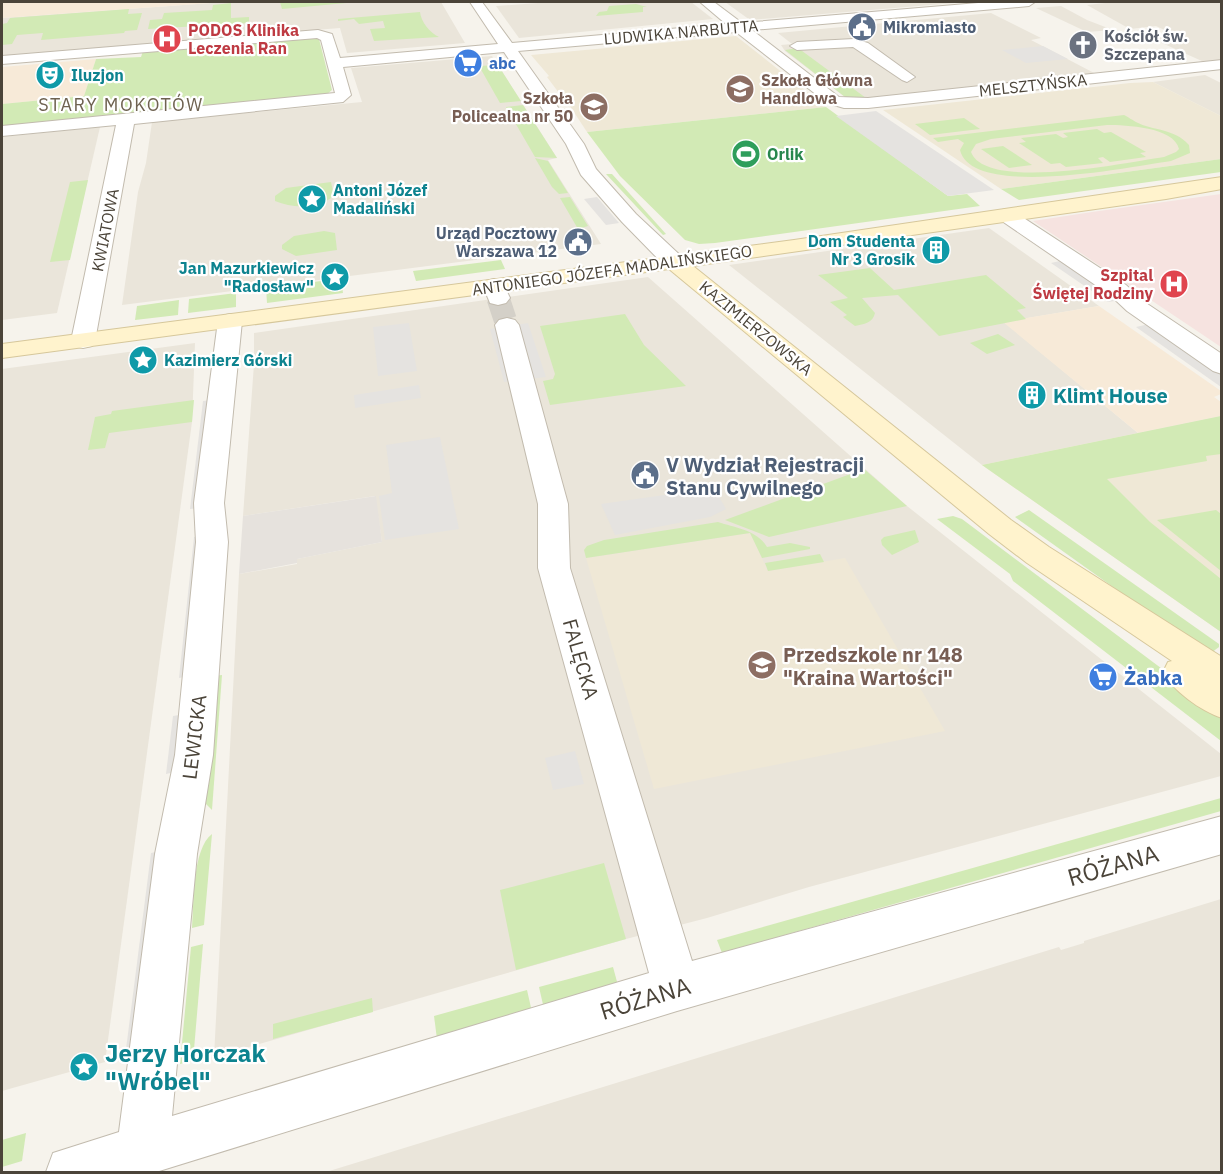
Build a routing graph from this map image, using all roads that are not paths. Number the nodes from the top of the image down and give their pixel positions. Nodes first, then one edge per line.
1 (476, 2) edge
2 (706, 2) edge
3 (1029, 2) edge
4 (740, 27) junction
5 (797, 46) dead end
6 (508, 48) junction
7 (2, 60) edge
8 (334, 63) junction
9 (1221, 64) edge
10 (907, 77) dead end
11 (126, 119) junction
12 (2, 131) edge
13 (1221, 183) edge
14 (1006, 215) junction
15 (674, 262) junction
16 (500, 303) junction
17 (230, 321) junction
18 (83, 341) junction
19 (2, 351) edge
20 (1221, 366) edge
21 (1038, 555) junction
22 (1221, 676) edge
23 (1221, 703) edge
24 (1221, 835) edge
25 (677, 988) junction
26 (142, 1152) junction
27 (72, 1173) edge

1 - 6 street, KAZIMIERZOWSKA
2 - 4 street
3 - 4 street, LUDWIKA NARBUTTA
4 - 6 street, LUDWIKA NARBUTTA
4 - 9 street, MELSZTYŃSKA
5 - 10 street
6 - 8 street, LUDWIKA NARBUTTA
6 - 15 street, KAZIMIERZOWSKA
7 - 8 street
8 - 11 street
11 - 12 street
11 - 18 street, KWIATOWA
13 - 14 street, ANTONIEGO JÓZEFA MADALIŃSKIEGO
14 - 15 street, ANTONIEGO JÓZEFA MADALIŃSKIEGO
14 - 20 street
15 - 16 street, ANTONIEGO JÓZEFA MADALIŃSKIEGO
15 - 21 street, KAZIMIERZOWSKA
16 - 17 street, ANTONIEGO JÓZEFA MADALIŃSKIEGO
16 - 25 street, FALĘCKA
17 - 18 street, ANTONIEGO JÓZEFA MADALIŃSKIEGO
17 - 26 street, LEWICKA
18 - 19 street, ANTONIEGO JÓZEFA MADALIŃSKIEGO
21 - 22 street, KAZIMIERZOWSKA
21 - 23 street, KAZIMIERZOWSKA
24 - 25 street, RÓŻANA
25 - 26 street, RÓŻANA
26 - 27 street, RÓŻANA

